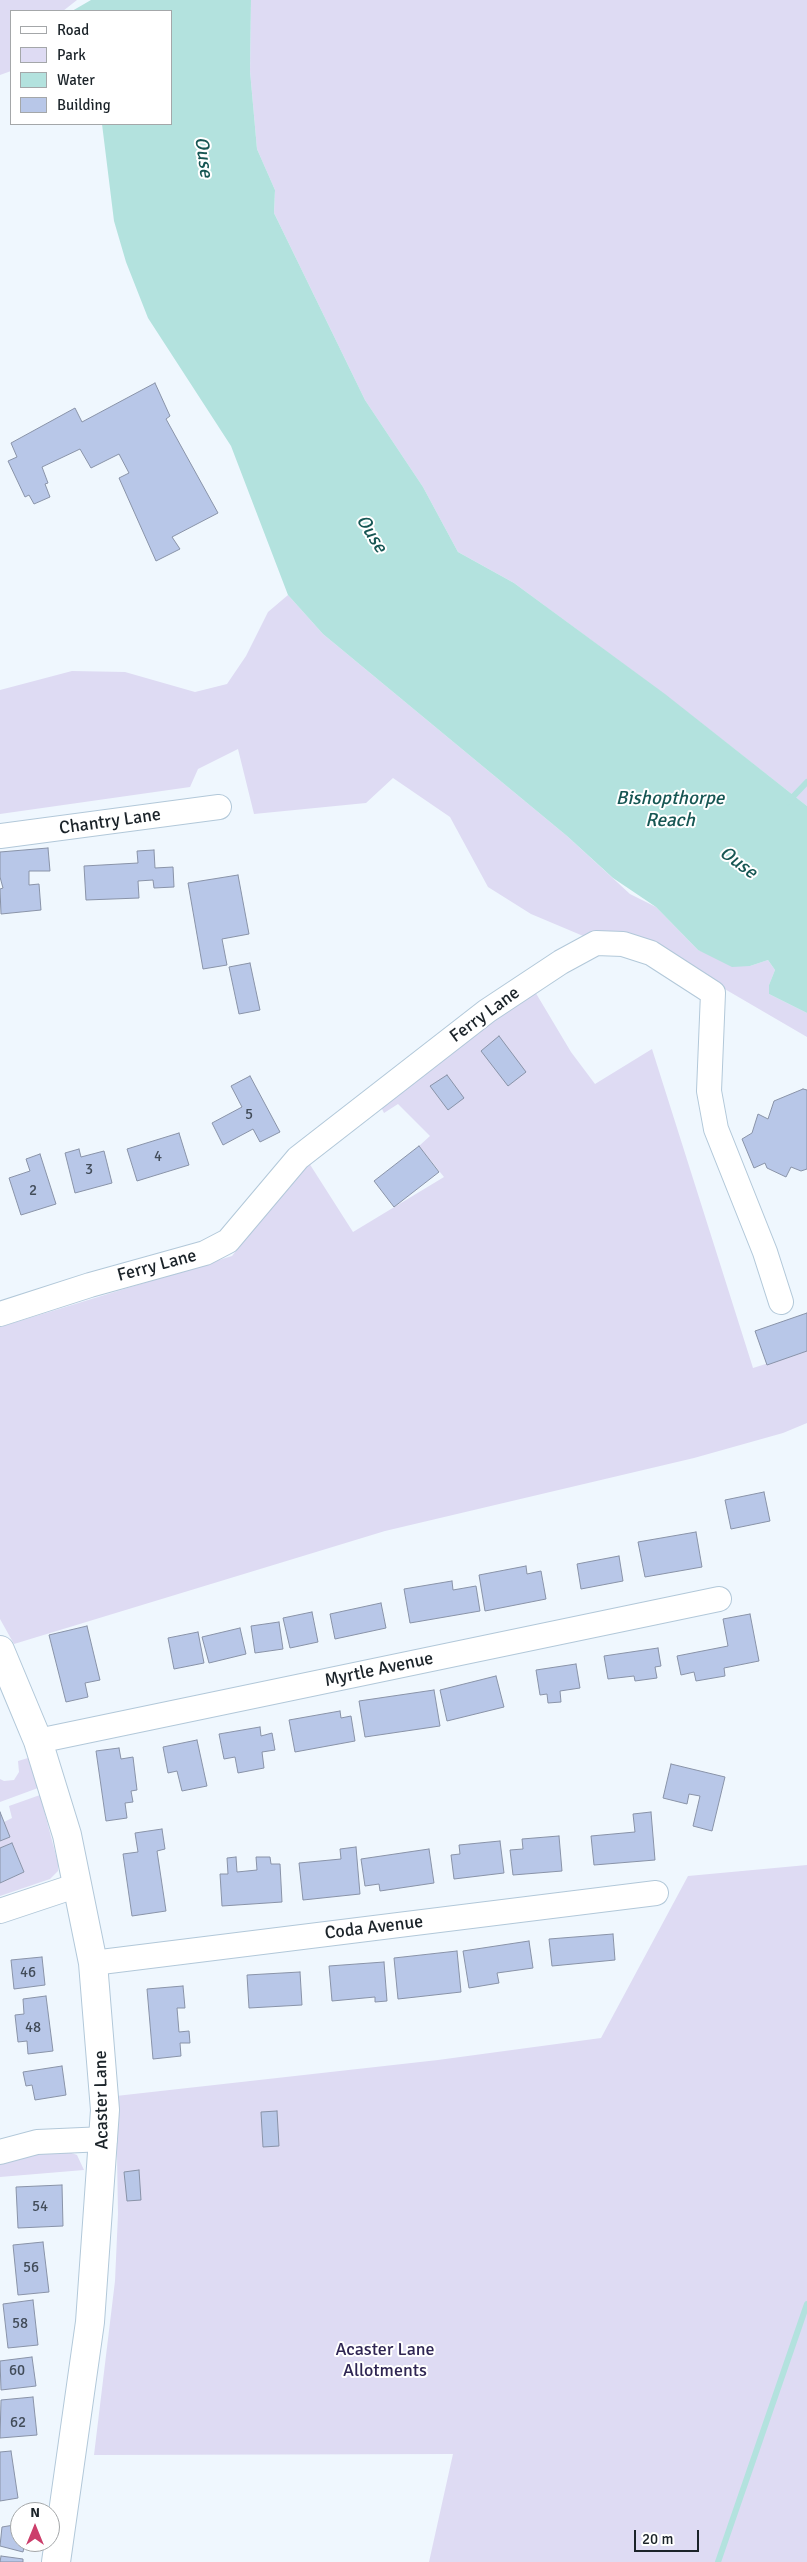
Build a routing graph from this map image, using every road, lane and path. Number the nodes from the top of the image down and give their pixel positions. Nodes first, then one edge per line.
1 (219, 807) dead end
2 (0, 836) edge
3 (781, 1302) dead end
4 (0, 1314) edge
5 (719, 1599) dead end
6 (0, 1650) edge
7 (38, 1741) junction
8 (78, 1885) junction
9 (656, 1893) dead end
10 (0, 1911) edge
11 (93, 1963) junction
12 (105, 2139) junction
13 (0, 2152) edge
14 (56, 2562) edge

1 - 2 street, Chantry Lane
3 - 4 street, Ferry Lane
5 - 7 street, Myrtle Avenue
6 - 7 street, Acaster Lane
7 - 8 street, Acaster Lane
8 - 10 street
8 - 11 street, Acaster Lane
9 - 11 street, Coda Avenue
11 - 12 street, Acaster Lane
12 - 13 street
12 - 14 street, Acaster Lane

